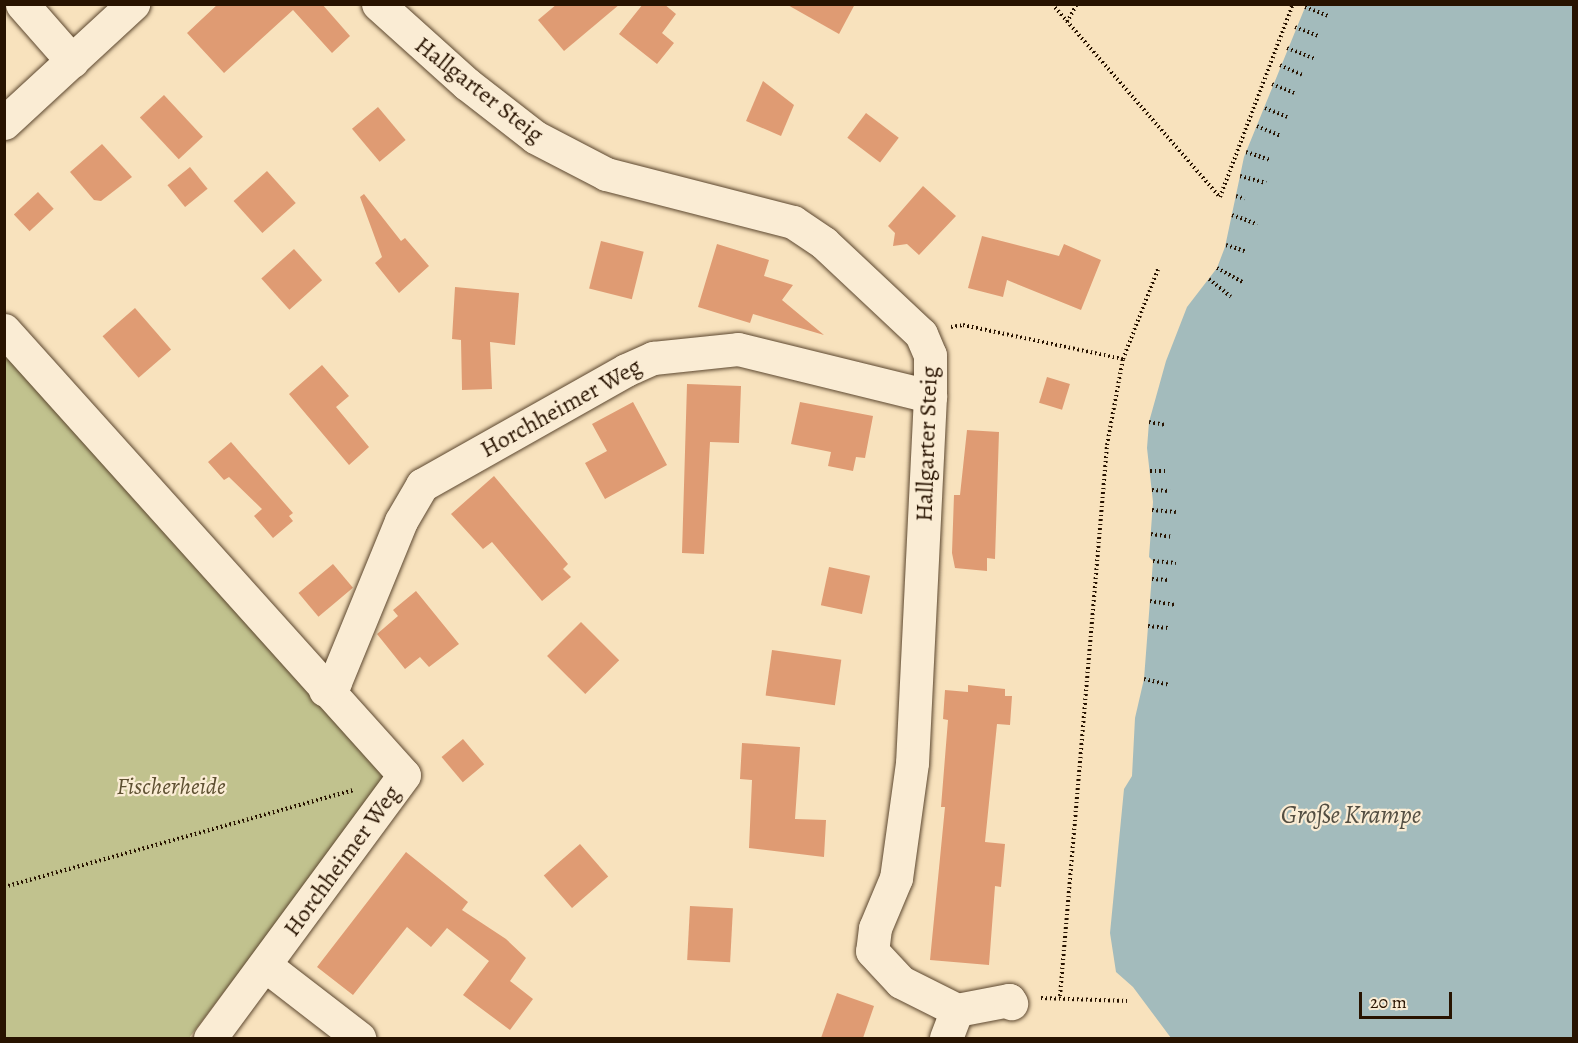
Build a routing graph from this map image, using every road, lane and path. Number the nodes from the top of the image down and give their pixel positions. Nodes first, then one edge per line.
1 (22, 4) edge
2 (133, 4) edge
3 (378, 4) edge
4 (1052, 4) edge
5 (1077, 4) edge
6 (1293, 4) edge
7 (1305, 7) dead end
8 (1328, 16) dead end
9 (1066, 21) junction
10 (1294, 27) dead end
11 (1317, 36) dead end
12 (1287, 48) dead end
13 (1315, 59) dead end
14 (72, 60) junction
15 (1280, 65) dead end
16 (1302, 75) dead end
17 (1272, 84) dead end
18 (1294, 93) dead end
19 (1265, 108) dead end
20 (1287, 117) dead end
21 (4, 123) edge
22 (1257, 126) dead end
23 (1281, 136) dead end
24 (1246, 152) dead end
25 (1270, 160) dead end
26 (1240, 176) dead end
27 (1266, 183) dead end
28 (1236, 196) dead end
29 (1245, 199) dead end
30 (1232, 215) dead end
31 (1257, 224) dead end
32 (1226, 245) dead end
33 (1245, 251) dead end
34 (1217, 267) dead end
35 (1158, 269) dead end
36 (1209, 279) dead end
37 (1242, 282) dead end
38 (1231, 297) dead end
39 (4, 330) edge
40 (921, 334) junction
41 (1123, 359) junction
42 (930, 396) junction
43 (1149, 422) dead end
44 (1166, 425) dead end
45 (1150, 471) dead end
46 (1165, 471) dead end
47 (1152, 490) dead end
48 (1170, 491) dead end
49 (1152, 510) dead end
50 (1176, 512) dead end
51 (1150, 534) dead end
52 (1173, 537) dead end
53 (1153, 561) dead end
54 (1176, 563) dead end
55 (1152, 579) dead end
56 (1169, 580) dead end
57 (1150, 601) dead end
58 (1176, 605) dead end
59 (1148, 626) dead end
60 (1168, 628) dead end
61 (1144, 680) dead end
62 (1168, 685) dead end
63 (325, 690) junction
64 (404, 776) junction
65 (4, 887) edge
66 (266, 966) junction
67 (1060, 996) junction
68 (1127, 1001) dead end
69 (1011, 1003) joint
70 (952, 1024) edge
71 (210, 1038) edge
72 (359, 1038) edge

1 - 14 street
2 - 14 street
3 - 40 street, Hallgarter Steig
4 - 9 path
5 - 9 path
6 - 9 path
7 - 8 path
10 - 11 path
12 - 13 path
14 - 21 street
15 - 16 path
17 - 18 path
19 - 20 path
22 - 23 path
24 - 25 path
26 - 27 path
28 - 29 path
30 - 31 path
32 - 33 path
34 - 37 path
35 - 41 path
36 - 38 path
39 - 63 street, Horchheimer Weg
40 - 41 path
40 - 42 street, Hallgarter Steig
41 - 67 path
42 - 63 street, Horchheimer Weg
42 - 70 street, Hallgarter Steig
43 - 44 path
45 - 46 path
47 - 48 path
49 - 50 path
51 - 52 path
53 - 54 path
55 - 56 path
57 - 58 path
59 - 60 path
61 - 62 path
63 - 64 street, Horchheimer Weg
64 - 65 path
64 - 66 street, Horchheimer Weg
66 - 71 street, Horchheimer Weg
66 - 72 street
67 - 68 path
67 - 69 path
69 - 70 street, Hallgarter Steig

